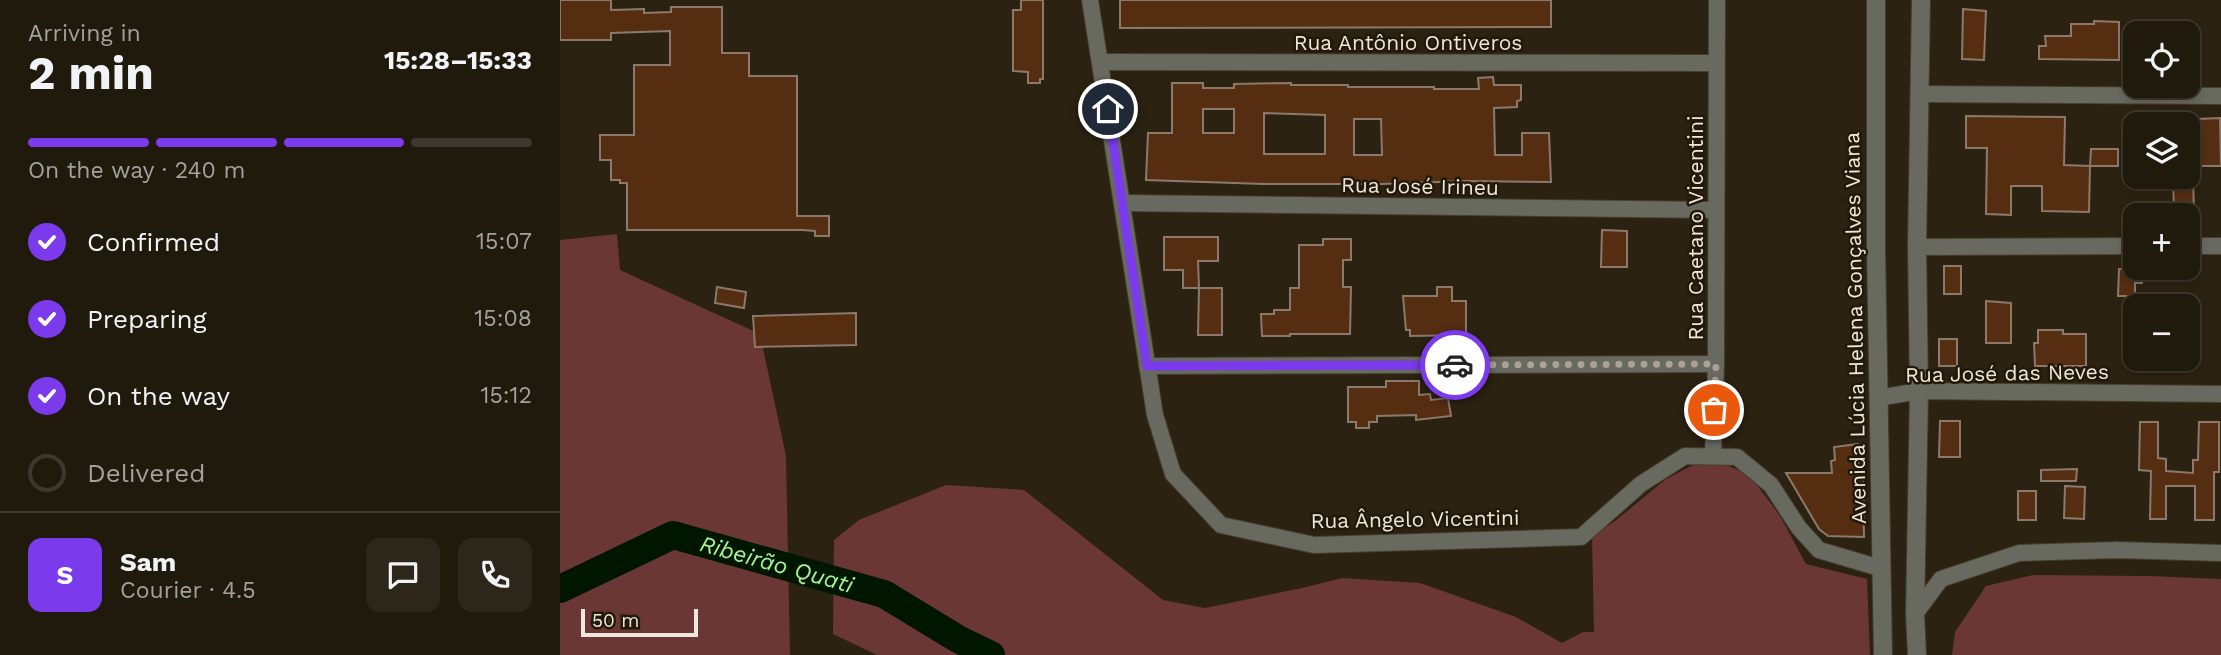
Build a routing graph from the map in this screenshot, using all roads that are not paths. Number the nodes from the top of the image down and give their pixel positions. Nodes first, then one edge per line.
1 (1090, 0) edge
2 (1717, 0) edge
3 (1876, 0) edge
4 (1921, 0) edge
5 (1100, 62) junction
6 (1716, 64) junction
7 (1919, 94) junction
8 (2221, 96) edge
9 (1123, 203) junction
10 (1716, 210) junction
11 (2123, 246) edge
12 (2200, 246) edge
13 (2221, 246) edge
14 (1917, 247) junction
15 (1716, 364) junction
16 (1147, 366) junction
17 (1919, 391) junction
18 (2221, 394) edge
19 (1878, 398) junction
20 (1713, 456) junction
21 (2221, 553) edge
22 (1880, 568) junction
23 (1915, 614) junction
24 (1883, 655) edge
25 (1917, 655) edge

1 - 5 street, Rua Ângelo Vicentini
2 - 6 street, Rua Caetano Vicentini
3 - 19 street, Avenida Lúcia Helena Gonçalves Viana
4 - 7 street
5 - 6 street, Rua Antônio Ontiveros
5 - 9 street, Rua Ângelo Vicentini
6 - 10 street, Rua Caetano Vicentini
7 - 8 street
7 - 14 street
9 - 10 street, Rua José Irineu
9 - 16 street, Rua Ângelo Vicentini
10 - 15 street, Rua Caetano Vicentini
11 - 14 street
12 - 13 street
14 - 17 street
15 - 16 street
15 - 20 street, Rua Caetano Vicentini
16 - 20 street, Rua Ângelo Vicentini
17 - 18 street, Rua José das Neves
17 - 19 street, Rua José das Neves
17 - 23 street
19 - 22 street, Avenida Lúcia Helena Gonçalves Viana
20 - 22 street, Rua Ângelo Vicentini
21 - 23 street
22 - 24 street, Avenida Lúcia Helena Gonçalves Viana
23 - 25 street

